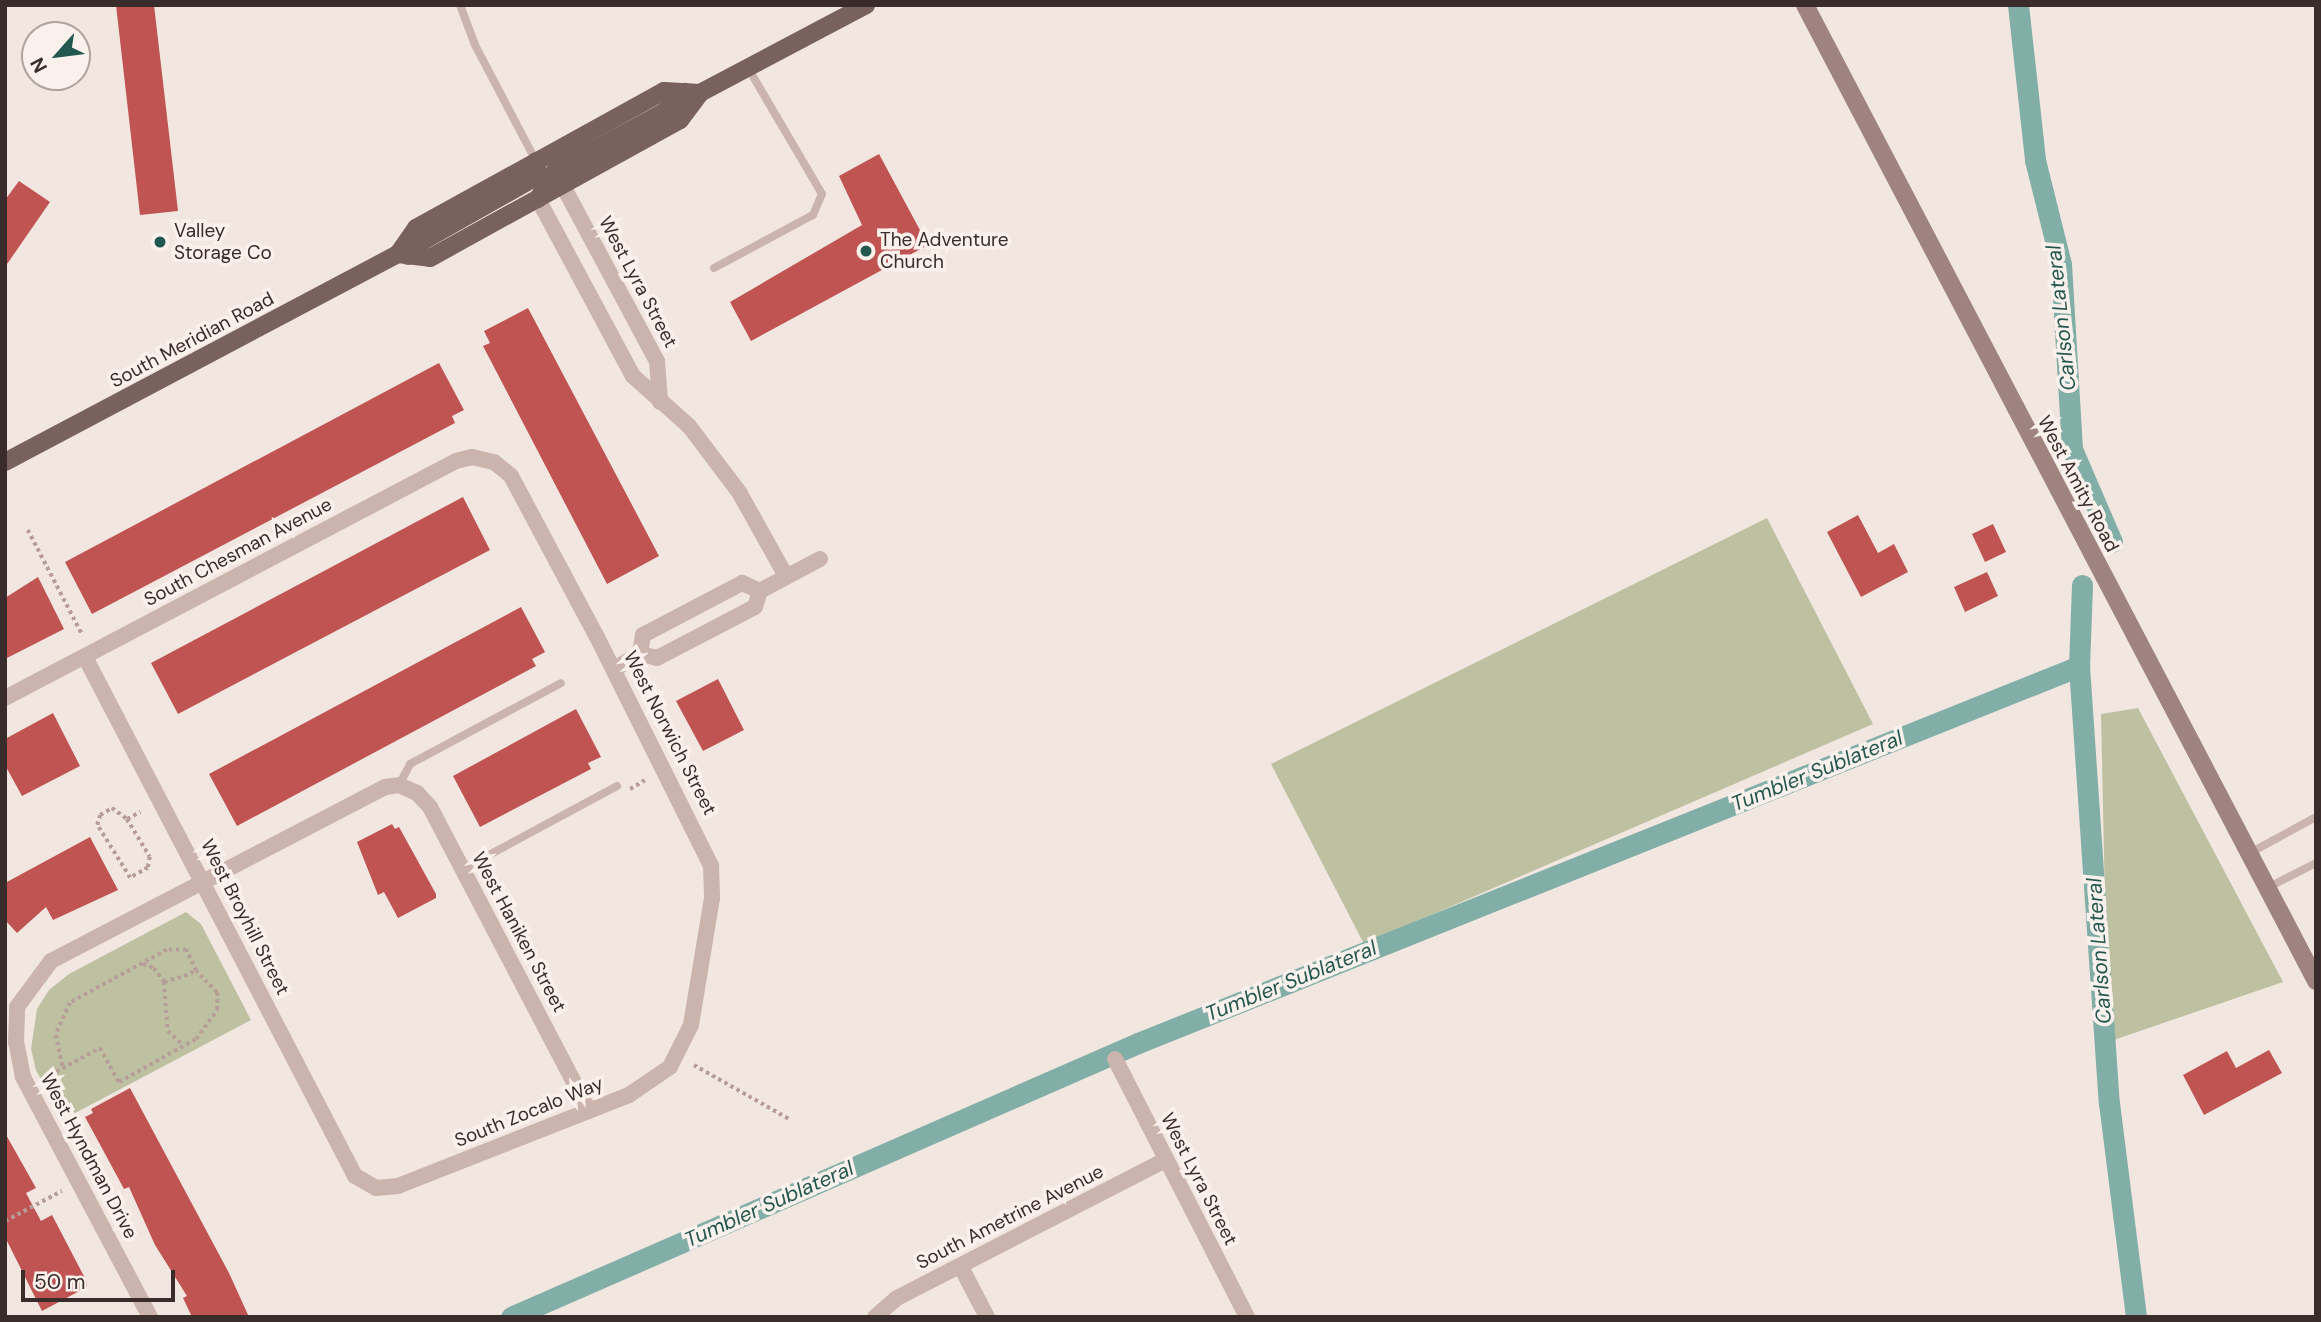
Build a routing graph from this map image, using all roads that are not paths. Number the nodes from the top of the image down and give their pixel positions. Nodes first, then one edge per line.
1 (460, 5) edge
2 (866, 5) edge
3 (1805, 5) edge
4 (748, 68) junction
5 (693, 92) junction
6 (536, 161) junction
7 (563, 186) junction
8 (538, 199) junction
9 (403, 255) junction
10 (714, 268) dead end
11 (660, 402) junction
12 (5, 462) edge
13 (494, 462) joint
14 (820, 559) dead end
15 (786, 576) junction
16 (760, 591) junction
17 (86, 649) junction
18 (640, 654) junction
19 (614, 668) junction
20 (561, 683) dead end
21 (5, 698) edge
22 (399, 785) junction
23 (617, 786) dead end
24 (2316, 817) edge
25 (2248, 854) junction
26 (2316, 863) edge
27 (463, 869) junction
28 (202, 881) junction
29 (2267, 888) junction
30 (2316, 981) edge
31 (682, 1049) joint
32 (1115, 1059) dead end
33 (589, 1111) junction
34 (1166, 1160) junction
35 (376, 1188) joint
36 (961, 1267) junction
37 (150, 1317) edge
38 (876, 1317) edge
39 (987, 1317) edge
40 (1247, 1317) edge

1 - 6 lane
2 - 4 main road, South Meridian Road
3 - 25 main road, West Amity Road
4 - 5 main road, South Meridian Road
4 - 10 lane
5 - 6 main road, South Meridian Road
5 - 7 main road, South Meridian Road
5 - 8 main road
6 - 9 main road, South Meridian Road
7 - 8 main road, South Meridian Road
7 - 11 street, West Lyra Street
8 - 9 main road, South Meridian Road
8 - 11 street
9 - 12 main road, South Meridian Road
11 - 15 street
13 - 17 street, South Chesman Avenue
13 - 19 street, West Norwich Street
14 - 15 street
15 - 16 street
16 - 18 street
16 - 18 street
17 - 21 street, South Chesman Avenue
17 - 28 street, West Broyhill Street
18 - 19 street
19 - 31 street, West Norwich Street
20 - 22 lane
22 - 27 street, West Haniken Street
22 - 28 street
23 - 27 lane
24 - 25 lane
25 - 29 main road, West Amity Road
26 - 29 lane
27 - 33 street, West Haniken Street
28 - 35 street, West Broyhill Street
28 - 37 street, West Hyndman Drive
29 - 30 main road, West Amity Road
31 - 33 street, South Zocalo Way
32 - 34 street, West Lyra Street
33 - 35 street, South Zocalo Way
34 - 36 street, South Ametrine Avenue
34 - 40 street, West Lyra Street
36 - 38 street, South Ametrine Avenue
36 - 39 street

